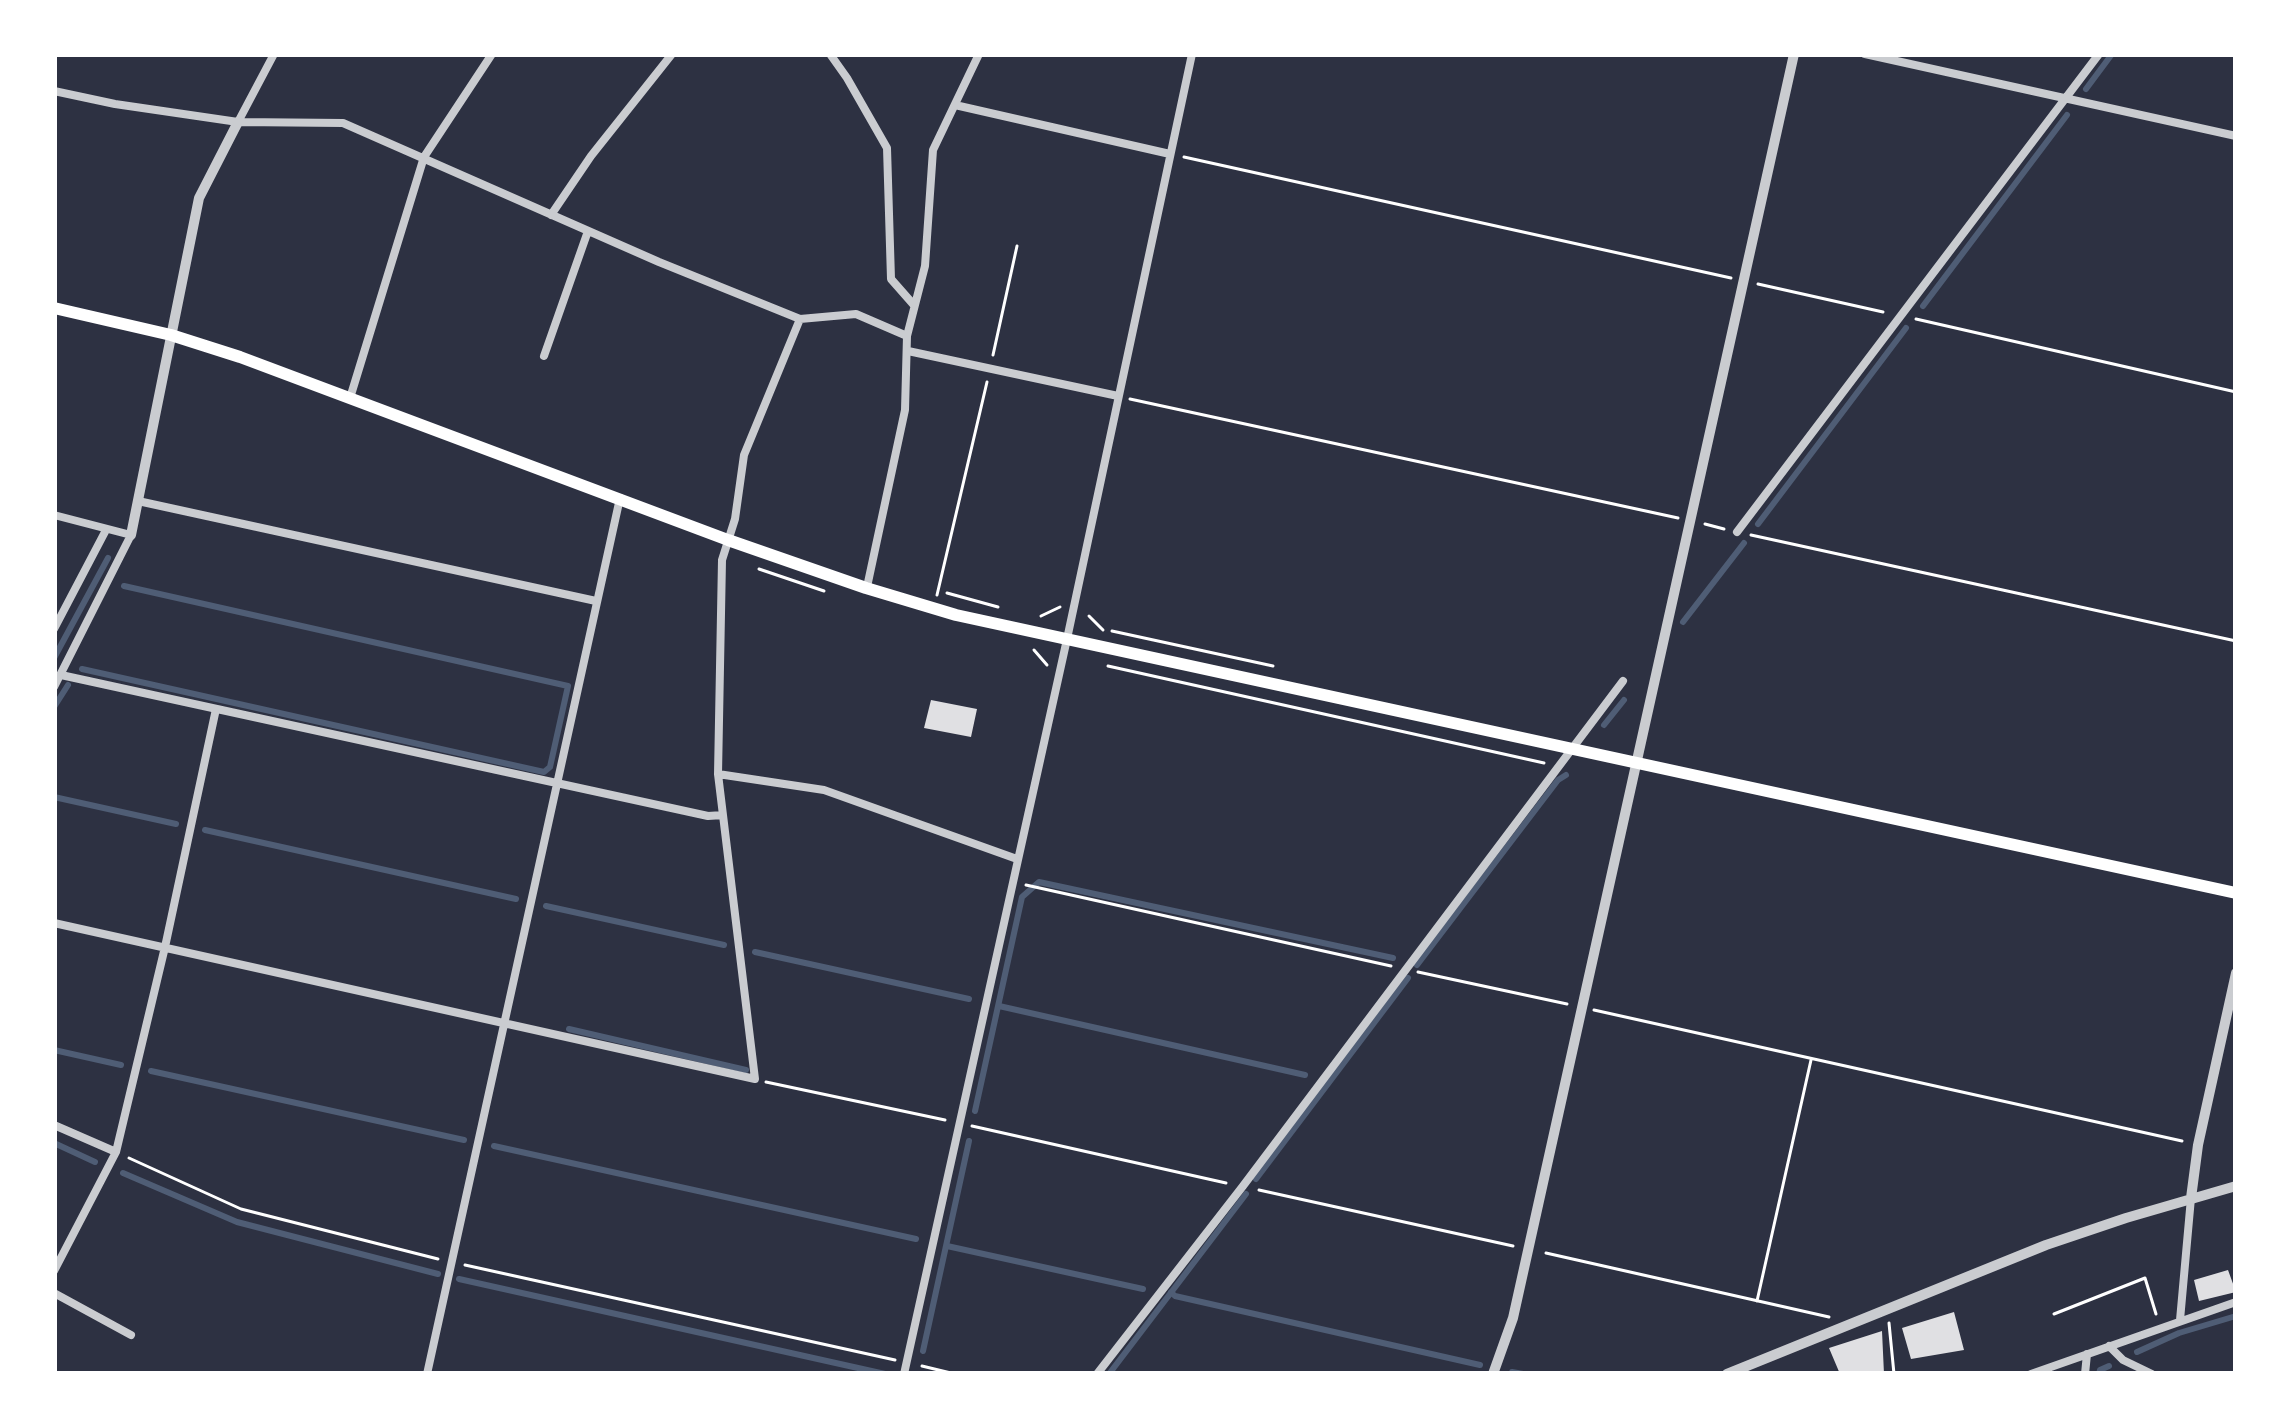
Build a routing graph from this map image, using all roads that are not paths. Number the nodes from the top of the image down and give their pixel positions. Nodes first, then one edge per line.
1 (274, 54) edge
2 (492, 54) edge
3 (672, 54) edge
4 (830, 54) edge
5 (979, 54) edge
6 (1192, 54) edge
7 (1794, 54) edge
8 (1864, 54) edge
9 (2099, 54) edge
10 (54, 91) edge
11 (2065, 99) junction
12 (955, 105) junction
13 (238, 122) junction
14 (2236, 136) edge
15 (1170, 154) junction
16 (424, 157) junction
17 (551, 215) junction
18 (588, 231) junction
19 (914, 305) junction
20 (54, 308) edge
21 (800, 320) junction
22 (171, 335) junction
23 (907, 336) junction
24 (908, 351) junction
25 (544, 356) dead end
26 (1118, 396) junction
27 (350, 398) junction
28 (620, 498) junction
29 (138, 501) junction
30 (54, 515) edge
31 (106, 530) junction
32 (1737, 532) dead end
33 (131, 535) junction
34 (728, 539) junction
35 (866, 588) junction
36 (596, 602) junction
37 (54, 629) edge
38 (1067, 639) junction
39 (61, 675) junction
40 (1623, 681) dead end
41 (54, 687) edge
42 (216, 709) junction
43 (1570, 750) junction
44 (1635, 764) junction
45 (718, 774) junction
46 (556, 782) junction
47 (723, 815) junction
48 (1017, 859) junction
49 (2236, 893) edge
50 (54, 923) edge
51 (165, 947) junction
52 (2236, 973) edge
53 (505, 1022) junction
54 (54, 1125) edge
55 (116, 1152) junction
56 (2236, 1186) edge
57 (2191, 1198) junction
58 (54, 1271) edge
59 (54, 1293) edge
60 (2236, 1303) edge
61 (2180, 1320) junction
62 (131, 1335) dead end
63 (2109, 1346) junction
64 (2087, 1354) junction
65 (427, 1374) edge
66 (904, 1374) edge
67 (1097, 1374) edge
68 (1493, 1374) edge
69 (1726, 1374) edge
70 (2031, 1374) edge
71 (2085, 1374) edge
72 (2152, 1374) edge

1 - 13 street
2 - 16 street
3 - 17 street
4 - 19 street
5 - 12 street
6 - 15 street
7 - 44 street
8 - 11 street
9 - 11 street
10 - 13 street
11 - 14 street
11 - 32 street
12 - 15 street
12 - 19 street
13 - 16 street
13 - 22 street
15 - 26 street
16 - 17 street
16 - 27 street
17 - 18 street
18 - 21 street
18 - 25 street
19 - 23 street
20 - 22 main road
21 - 23 street
21 - 34 street
22 - 27 main road
22 - 29 street
23 - 24 street
24 - 26 street
24 - 35 street
26 - 38 street
27 - 28 main road
28 - 34 main road
28 - 36 street
29 - 33 street
29 - 36 street
30 - 31 street
31 - 33 street
31 - 37 street
33 - 39 street
34 - 35 main road
34 - 45 street
35 - 38 main road
36 - 46 street
38 - 43 main road
38 - 48 street
39 - 41 street
39 - 42 street
40 - 43 street
42 - 46 street
42 - 51 street
43 - 44 main road
43 - 67 street
44 - 49 main road
44 - 68 street
45 - 47 street
45 - 48 street
46 - 47 street
46 - 53 street
47 - 53 street
48 - 66 street
50 - 51 street
51 - 53 street
51 - 55 street
52 - 57 street
53 - 65 street
54 - 55 street
55 - 58 street
56 - 57 street
57 - 61 street
57 - 69 street
59 - 62 street
60 - 61 street
61 - 63 street
63 - 64 street
63 - 72 street
64 - 70 street
64 - 71 street

